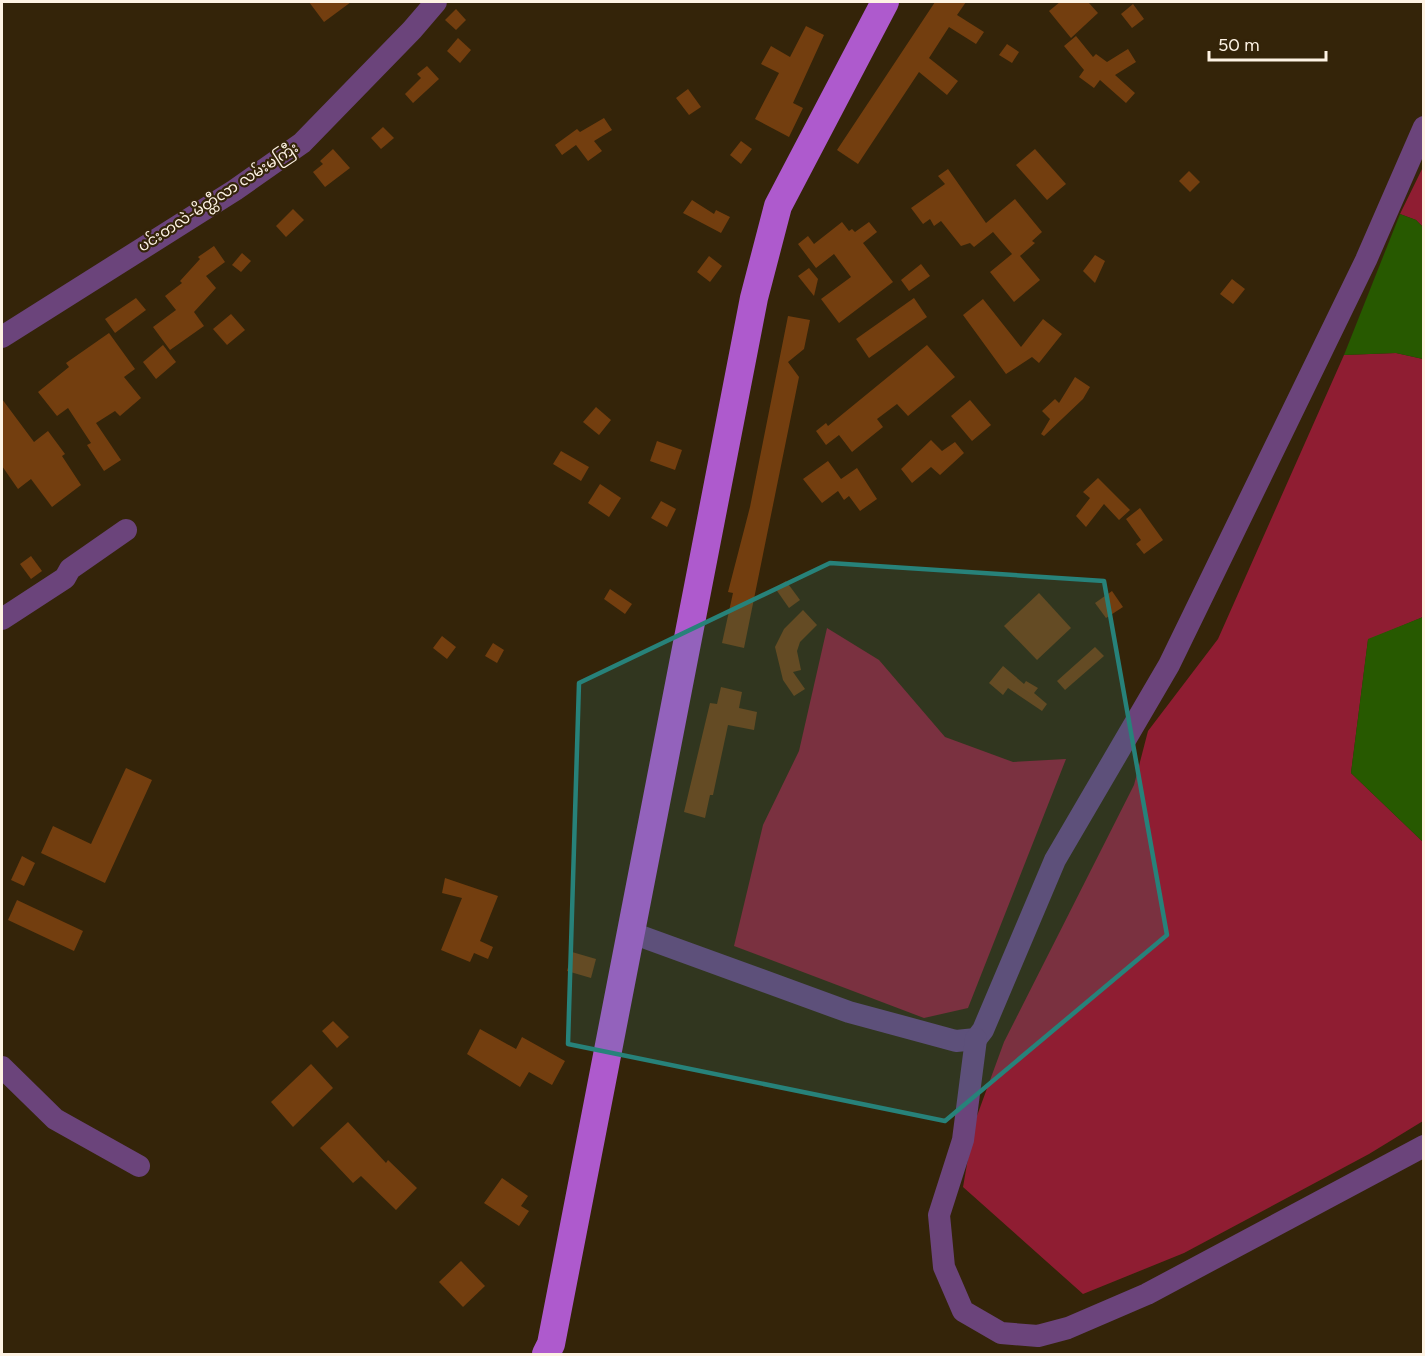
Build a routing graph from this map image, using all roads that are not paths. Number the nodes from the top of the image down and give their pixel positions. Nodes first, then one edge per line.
1 (436, 2) edge
2 (885, 2) edge
3 (1424, 127) edge
4 (2, 337) edge
5 (126, 530) dead end
6 (4, 612) edge
7 (632, 933) junction
8 (976, 1039) junction
9 (2, 1067) edge
10 (1424, 1146) edge
11 (139, 1166) dead end
12 (546, 1354) edge

1 - 4 street, ပင်းတလဲ-မိတ္ထီလာ လမ်းမကြီး
2 - 7 main road
3 - 8 street
5 - 6 street
7 - 8 street
7 - 12 main road
8 - 10 street
9 - 11 street

